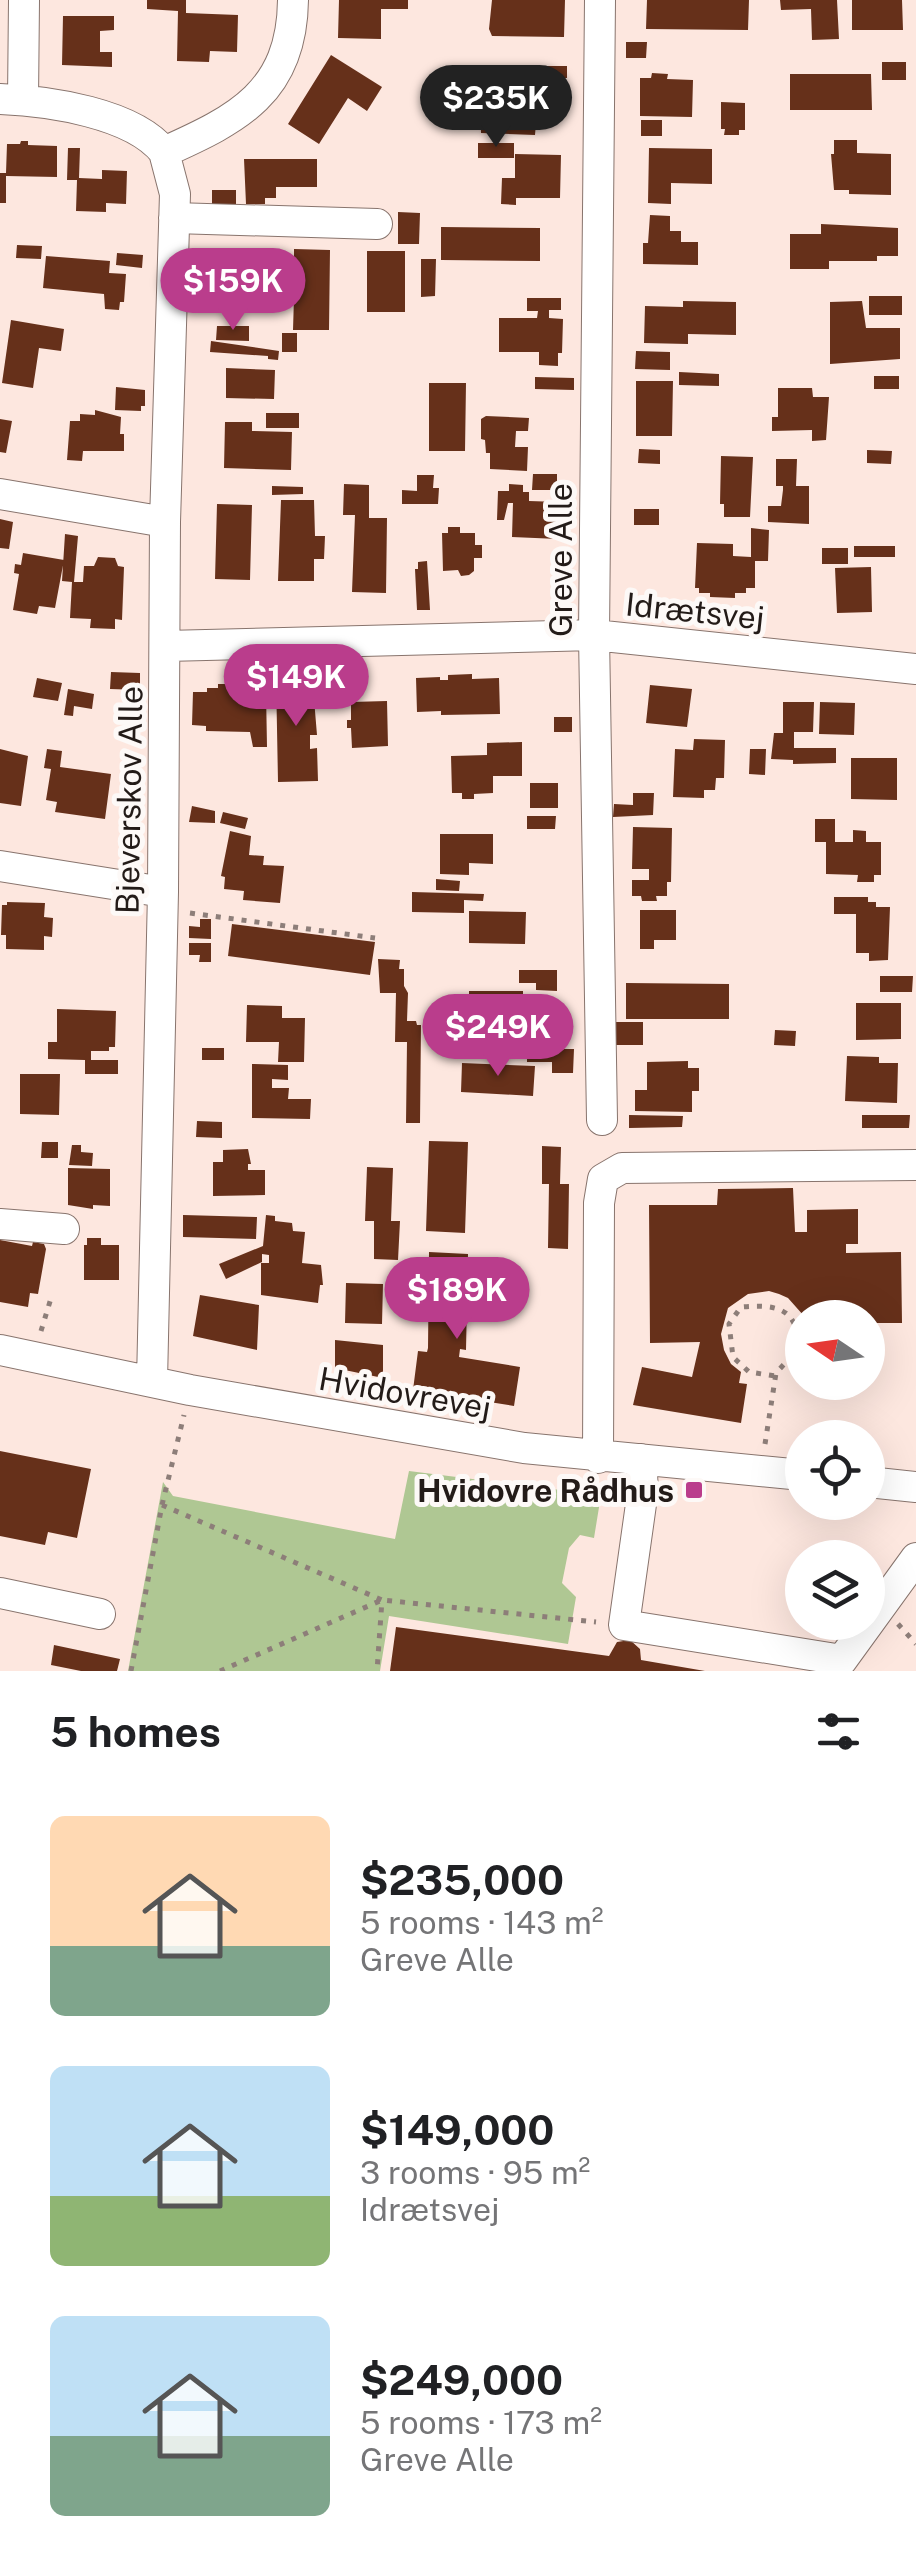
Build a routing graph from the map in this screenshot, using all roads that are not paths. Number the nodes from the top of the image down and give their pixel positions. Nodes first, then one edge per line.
1 (24, 0) edge
2 (294, 0) edge
3 (600, 0) edge
4 (12, 100) edge
5 (164, 152) junction
6 (174, 218) junction
7 (377, 224) dead end
8 (0, 494) edge
9 (165, 522) junction
10 (594, 635) junction
11 (166, 646) junction
12 (916, 669) edge
13 (0, 866) edge
14 (163, 902) junction
15 (602, 1120) dead end
16 (916, 1165) edge
17 (0, 1224) edge
18 (64, 1229) dead end
19 (0, 1350) edge
20 (152, 1382) junction
21 (598, 1458) junction
22 (641, 1459) junction
23 (785, 1474) edge
24 (885, 1484) edge
25 (916, 1487) edge
26 (916, 1558) edge
27 (0, 1593) edge
28 (100, 1614) dead end

1 - 4 street
2 - 5 street
3 - 10 street, Greve Alle
4 - 5 street
5 - 6 street, Bjeverskov Alle
6 - 7 street
6 - 9 street, Bjeverskov Alle
8 - 9 street
9 - 11 street, Bjeverskov Alle
10 - 11 street, Idrætsvej
10 - 12 street, Idrætsvej
10 - 15 street, Greve Alle
11 - 14 street, Bjeverskov Alle
13 - 14 street
14 - 20 street, Bjeverskov Alle
16 - 21 street
17 - 18 street
19 - 20 street, Hvidovrevej
20 - 21 street, Hvidovrevej
21 - 22 street, Hvidovrevej
22 - 23 street, Hvidovrevej
22 - 26 street
24 - 25 street
27 - 28 street

